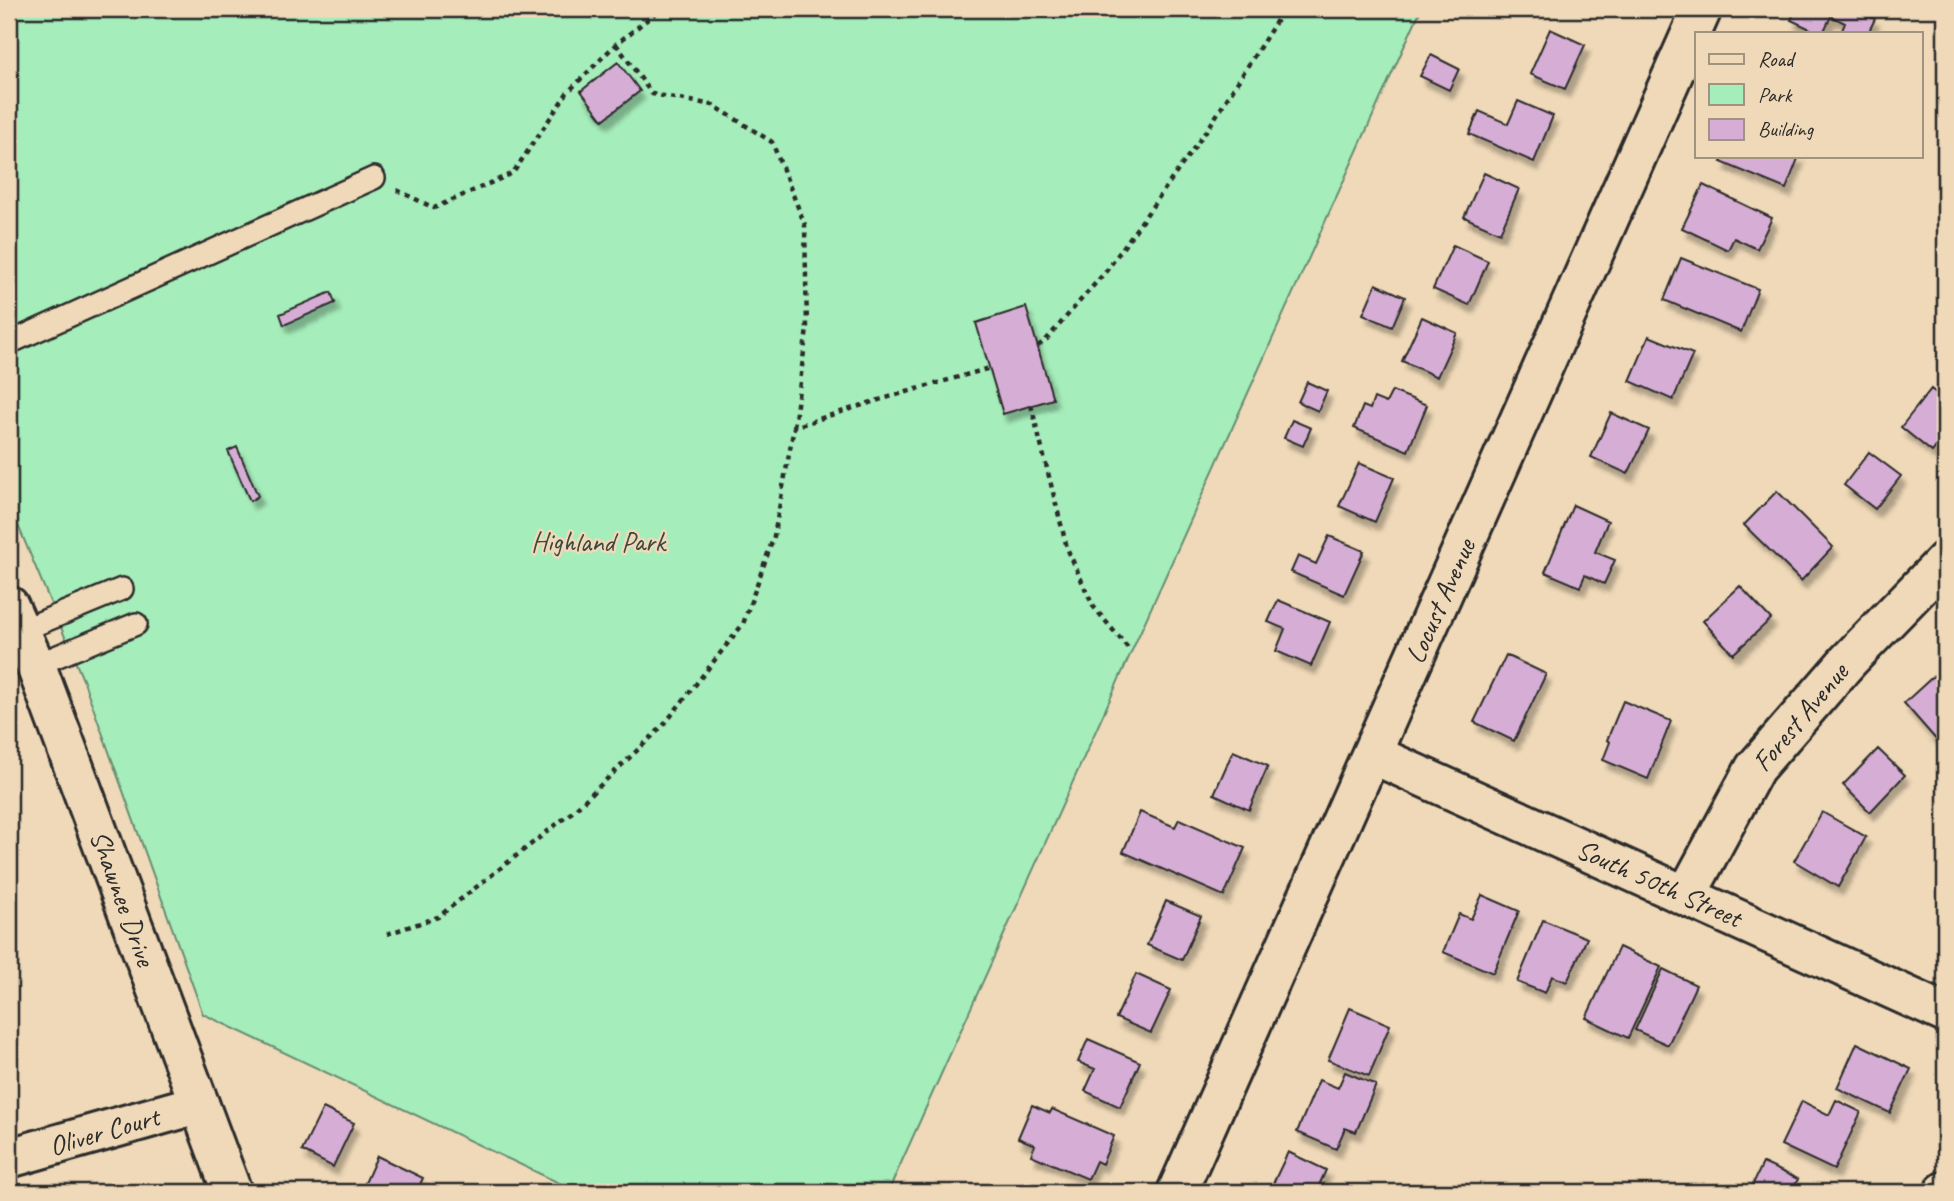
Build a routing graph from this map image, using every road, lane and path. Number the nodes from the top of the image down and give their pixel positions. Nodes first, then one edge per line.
1 (661, 9) edge
2 (1284, 9) edge
3 (1702, 9) edge
4 (616, 44) junction
5 (374, 178) joint
6 (9, 343) edge
7 (1038, 345) dead end
8 (990, 368) dead end
9 (1031, 405) dead end
10 (794, 427) junction
11 (1945, 561) edge
12 (122, 589) dead end
13 (14, 619) edge
14 (136, 624) dead end
15 (1128, 648) dead end
16 (36, 665) junction
17 (1372, 754) junction
18 (1686, 896) junction
19 (387, 934) dead end
20 (1945, 1013) edge
21 (199, 1104) junction
22 (9, 1158) edge
23 (232, 1192) edge
24 (1177, 1192) edge

1 - 4 path
2 - 7 path
3 - 17 street, Locust Avenue
4 - 5 path
4 - 10 path
5 - 6 lane
8 - 10 path
9 - 15 path
10 - 19 path
11 - 18 street, Forest Avenue
12 - 13 lane
13 - 16 street, Shawnee Drive
14 - 16 lane
16 - 21 street, Shawnee Drive
17 - 18 street, South 50th Street
17 - 24 street, Locust Avenue
18 - 20 street, South 50th Street
21 - 22 street, Oliver Court
21 - 23 street, Shawnee Drive

